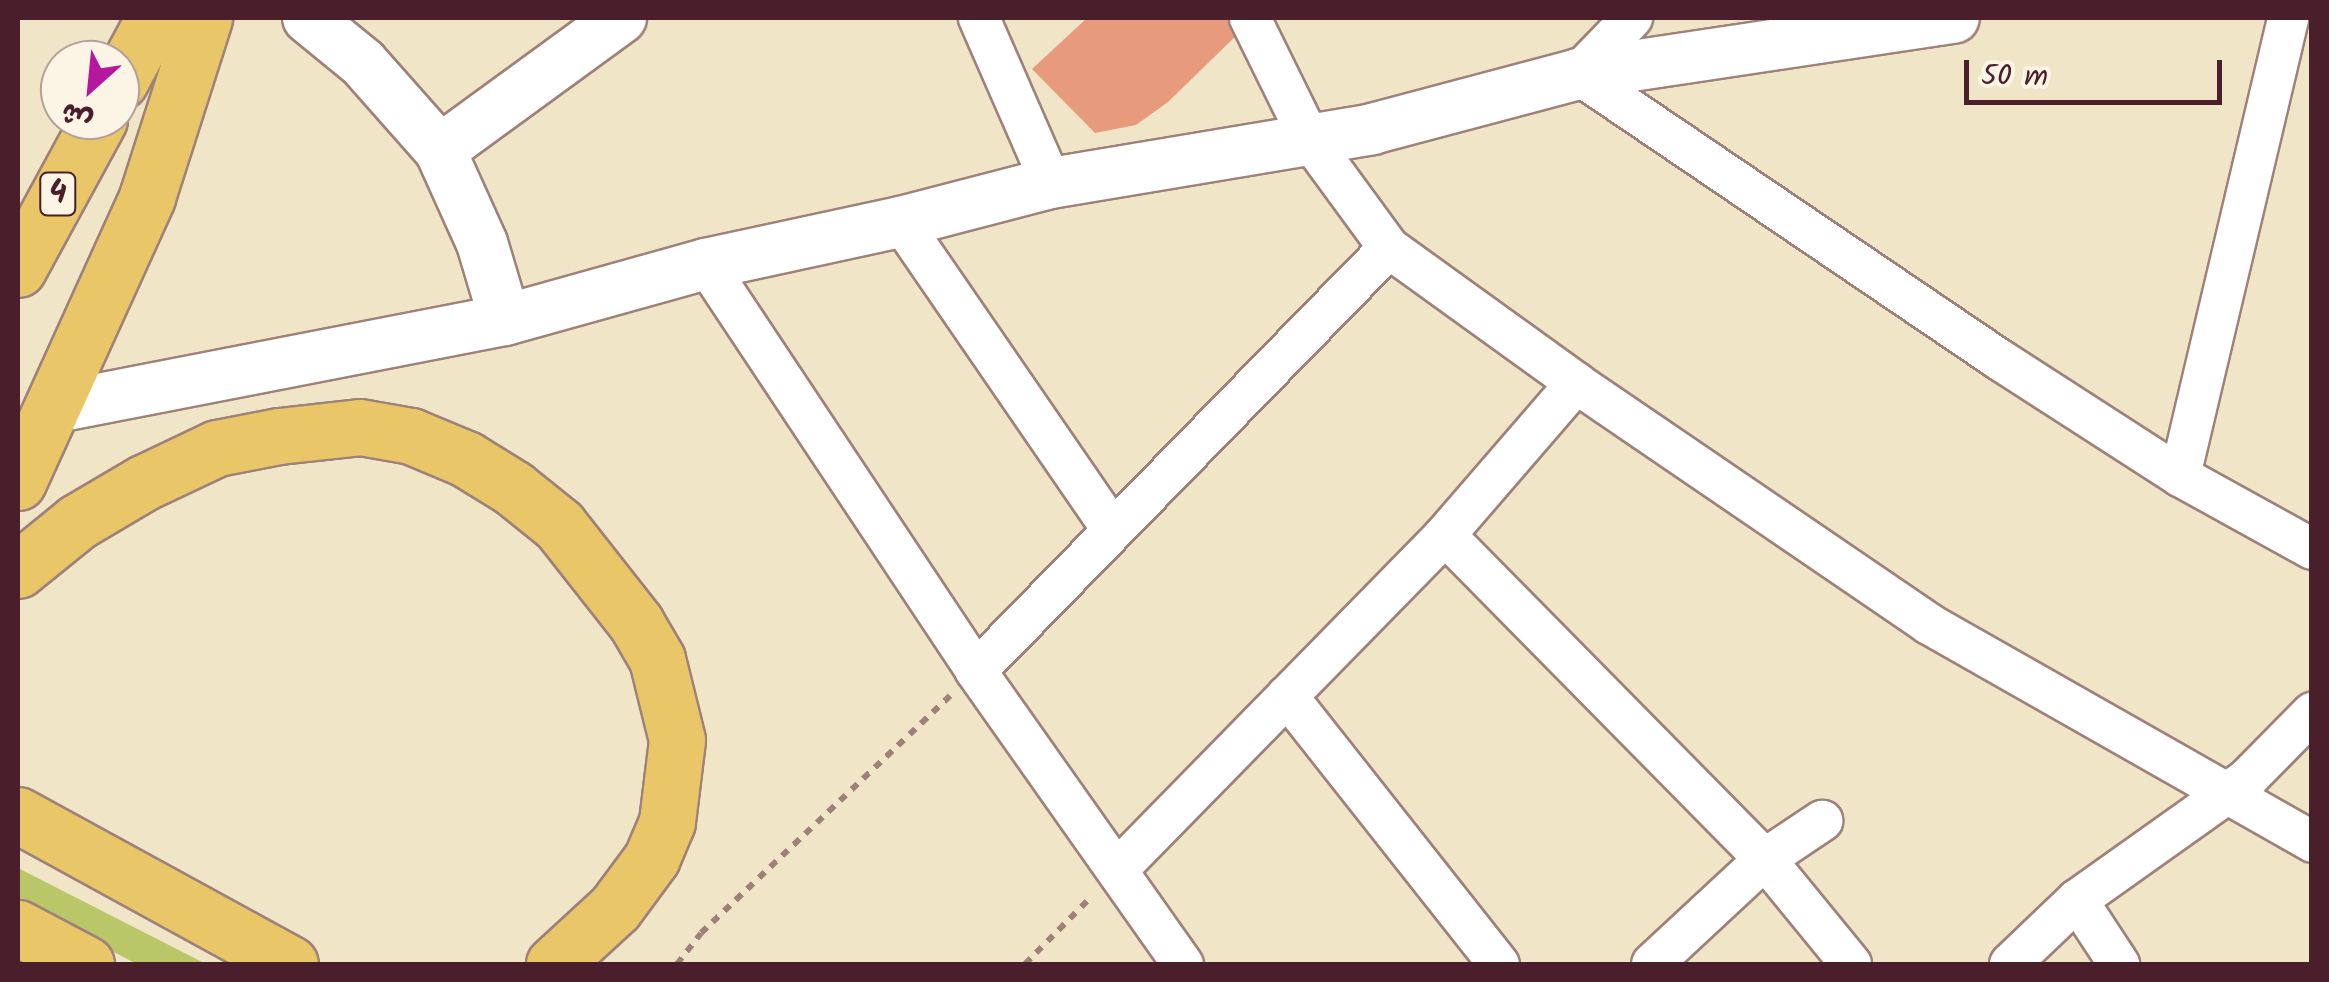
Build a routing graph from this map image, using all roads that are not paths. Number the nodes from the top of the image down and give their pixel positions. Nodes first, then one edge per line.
1 (154, 18) edge
2 (204, 18) edge
3 (308, 18) edge
4 (620, 18) edge
5 (979, 18) edge
6 (1250, 18) edge
7 (1632, 18) edge
8 (1954, 18) edge
9 (2288, 18) edge
10 (140, 44) edge
11 (1578, 74) junction
12 (87, 140) edge
13 (1310, 140) junction
14 (440, 150) junction
15 (1051, 182) junction
16 (901, 222) junction
17 (1389, 248) junction
18 (706, 264) junction
19 (18, 269) edge
20 (505, 320) junction
21 (1576, 383) junction
22 (52, 408) junction
23 (2180, 476) junction
24 (18, 482) edge
25 (1112, 529) junction
26 (1445, 535) junction
27 (2312, 549) edge
28 (18, 570) edge
29 (976, 671) junction
30 (1286, 696) junction
31 (2312, 714) edge
32 (2229, 792) junction
33 (18, 815) edge
34 (1822, 820) dead end
35 (2312, 842) edge
36 (1765, 859) junction
37 (1117, 870) junction
38 (2077, 900) junction
39 (18, 928) edge
40 (277, 957) edge
41 (86, 964) edge
42 (331, 964) edge
43 (554, 964) edge
44 (1183, 964) edge
45 (1500, 964) edge
46 (1652, 964) edge
47 (1850, 964) edge
48 (2010, 964) edge
49 (2119, 964) edge

1 - 10 highway
2 - 22 highway
3 - 14 street
4 - 14 street
5 - 15 street
6 - 13 street
7 - 11 street
8 - 11 street
9 - 23 street
11 - 13 street
11 - 23 street
12 - 19 highway, 4
13 - 15 street
13 - 17 street
14 - 20 street
15 - 16 street
16 - 18 street
16 - 25 street
17 - 21 street
17 - 25 street
18 - 20 street
18 - 29 street
20 - 22 street
21 - 26 street
21 - 32 street
22 - 24 highway
23 - 27 street
25 - 29 street
26 - 30 street
26 - 36 street
28 - 43 highway
29 - 37 street
30 - 37 street
30 - 45 street
31 - 32 street
32 - 35 street
32 - 38 street
33 - 40 highway
34 - 36 street
36 - 46 street
36 - 47 street
37 - 44 street
38 - 48 street
38 - 49 street
39 - 41 highway
40 - 42 highway

